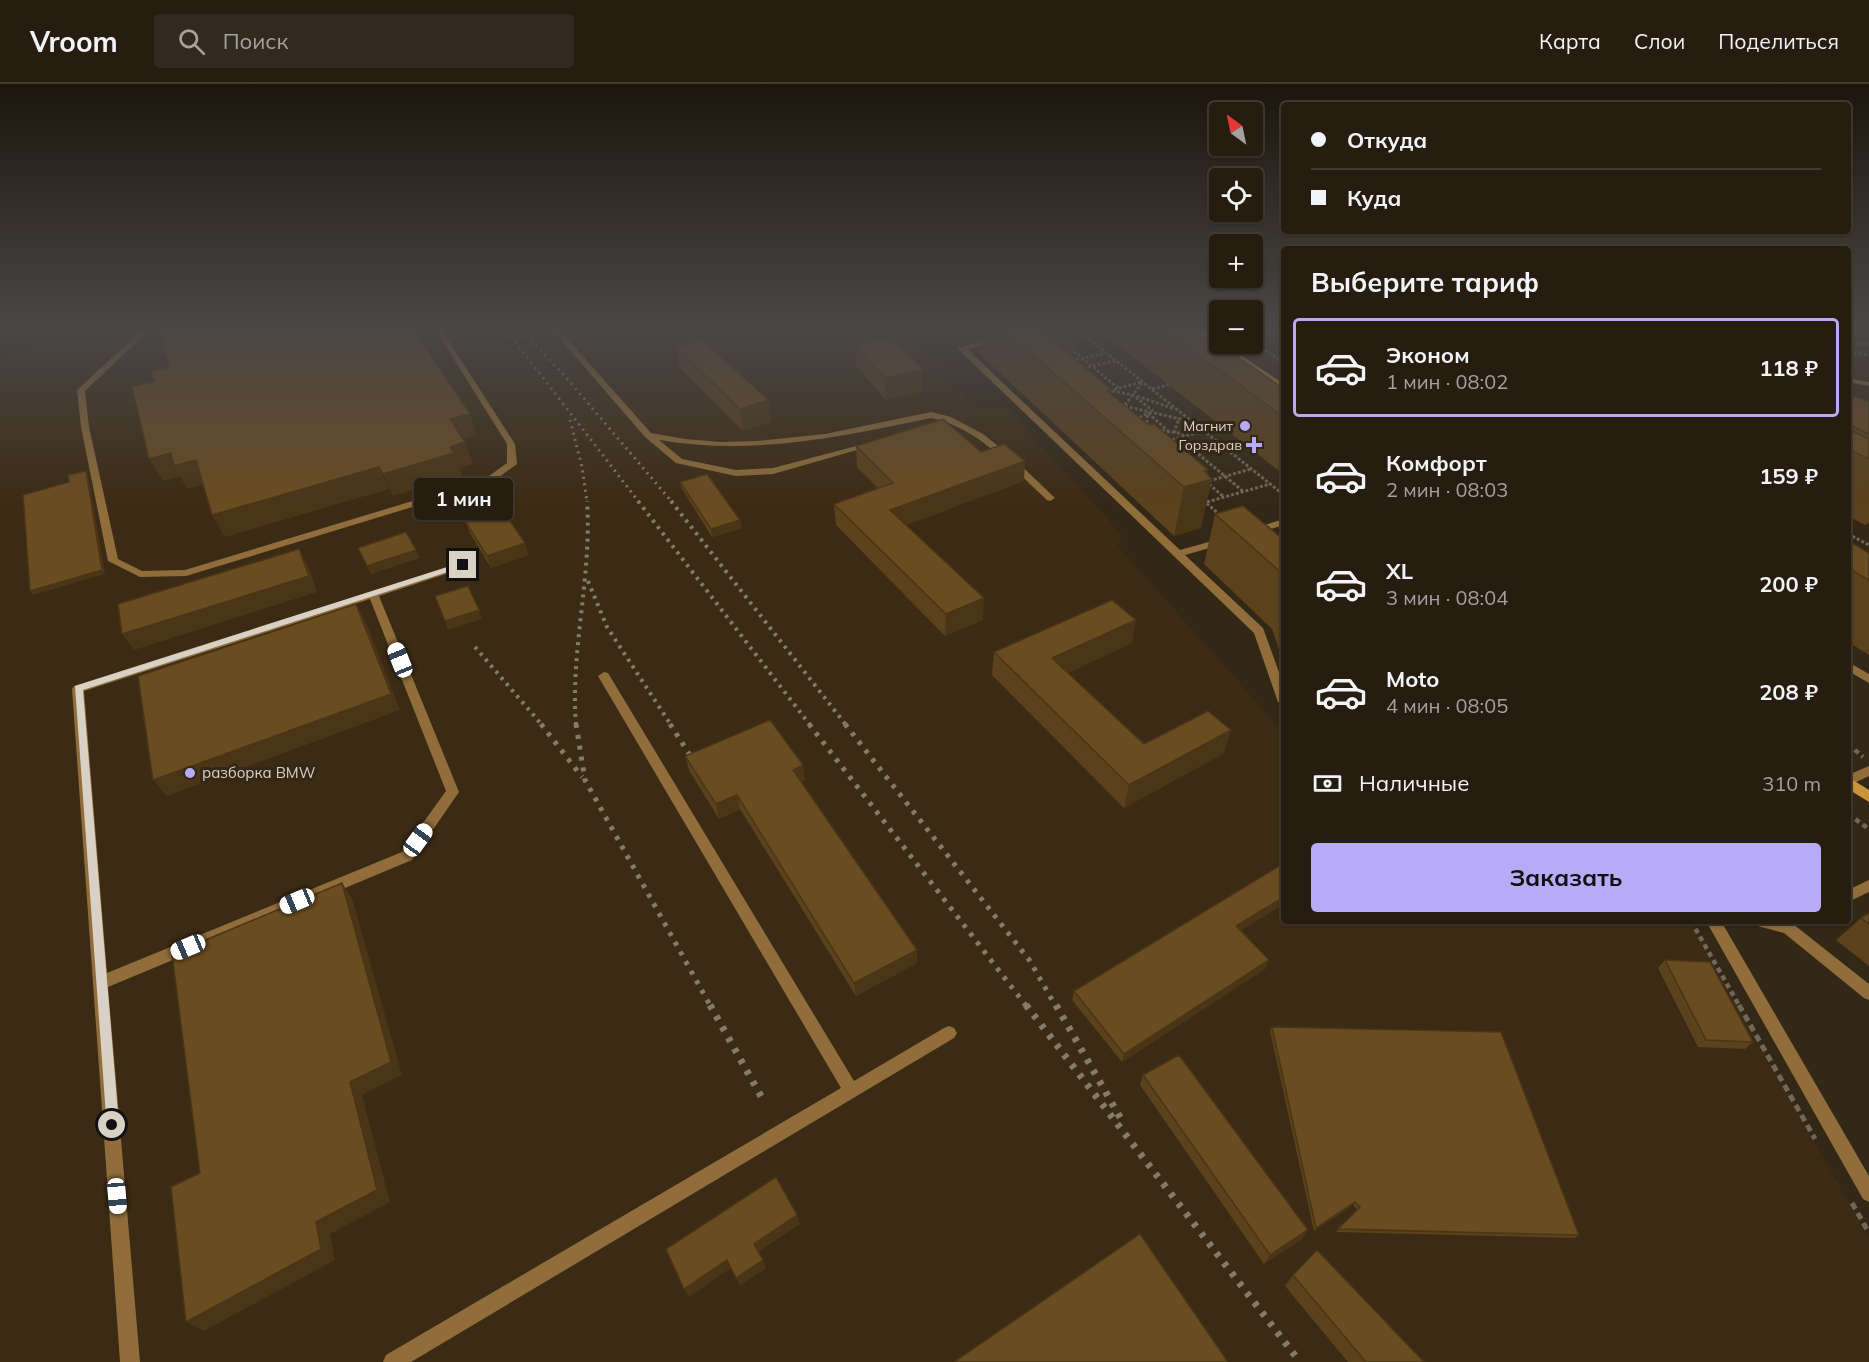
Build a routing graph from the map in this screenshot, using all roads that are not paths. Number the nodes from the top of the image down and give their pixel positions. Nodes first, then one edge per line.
1 (86, 386) edge
2 (473, 386) edge
3 (605, 386) edge
4 (1000, 386) edge
5 (648, 435) junction
6 (860, 448) edge
7 (1050, 498) dead end
8 (1281, 523) edge
9 (1243, 534) edge
10 (1232, 538) edge
11 (1178, 555) junction
12 (463, 565) dead end
13 (373, 593) junction
14 (1851, 668) edge
15 (604, 676) dead end
16 (1869, 679) edge
17 (1281, 693) edge
18 (1868, 765) edge
19 (1851, 779) edge
20 (1851, 784) edge
21 (1869, 797) edge
22 (1869, 886) edge
23 (1851, 895) edge
24 (1715, 924) edge
25 (1794, 924) edge
26 (101, 983) junction
27 (1869, 993) edge
28 (949, 1033) dead end
29 (851, 1091) junction
30 (1869, 1193) edge
31 (130, 1362) edge
32 (393, 1362) edge

1 - 2 street
3 - 5 street
4 - 11 street
5 - 6 street
5 - 7 street
8 - 9 street
10 - 11 street
11 - 17 street
12 - 13 street
13 - 26 street
13 - 26 street
14 - 16 street
15 - 29 street
18 - 19 street
20 - 21 main road
22 - 23 street
24 - 30 street
25 - 27 street
26 - 31 street
28 - 29 street
29 - 32 street

